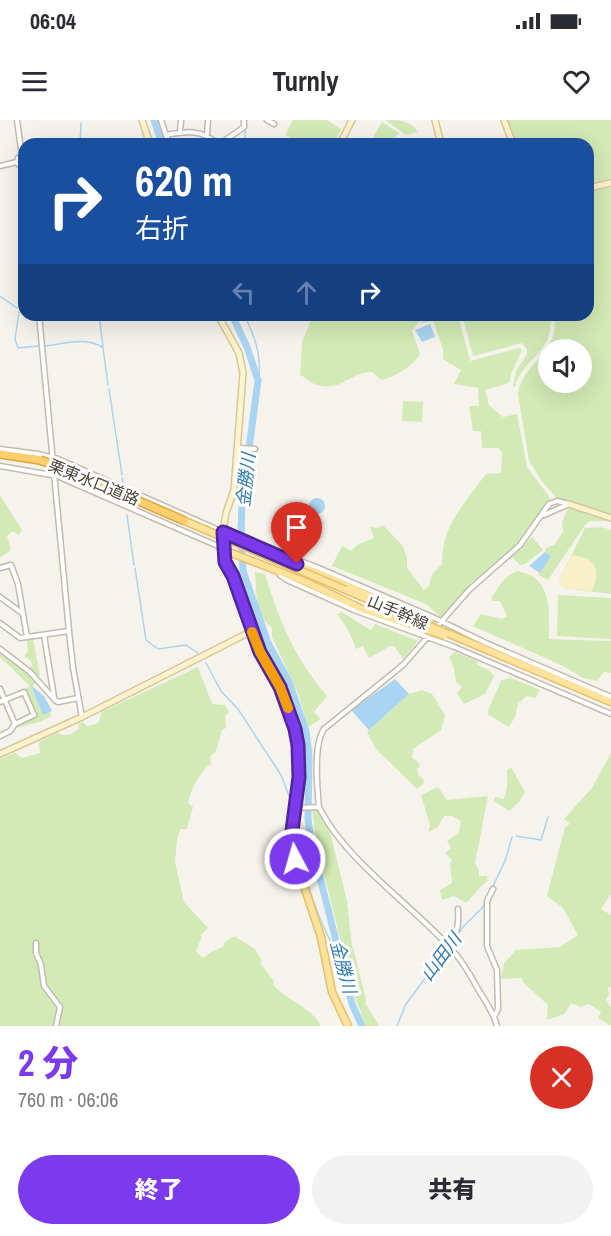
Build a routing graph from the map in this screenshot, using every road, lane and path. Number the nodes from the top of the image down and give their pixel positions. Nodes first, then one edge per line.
1 (17, 120) edge
2 (142, 120) edge
3 (161, 120) edge
4 (181, 120) edge
5 (208, 120) edge
6 (244, 120) edge
7 (267, 120) edge
8 (352, 120) edge
9 (435, 120) edge
10 (504, 120) edge
11 (274, 124) dead end
12 (180, 132) junction
13 (207, 134) junction
14 (166, 135) junction
15 (20, 138) edge
16 (148, 138) edge
17 (167, 138) edge
18 (212, 138) edge
19 (228, 138) edge
20 (343, 138) edge
21 (440, 138) edge
22 (511, 138) edge
23 (18, 158) edge
24 (17, 162) joint
25 (0, 166) edge
26 (611, 183) edge
27 (594, 187) edge
28 (40, 321) edge
29 (221, 321) edge
30 (238, 448) junction
31 (0, 449) edge
32 (255, 449) dead end
33 (0, 454) edge
34 (52, 458) junction
35 (0, 466) edge
36 (53, 475) junction
37 (569, 504) joint
38 (611, 518) edge
39 (185, 521) joint
40 (223, 532) junction
41 (265, 549) junction
42 (224, 550) junction
43 (234, 554) joint
44 (0, 568) edge
45 (274, 570) junction
46 (0, 597) edge
47 (23, 614) junction
48 (442, 622) junction
49 (0, 623) edge
50 (427, 625) junction
51 (69, 631) junction
52 (252, 631) junction
53 (446, 633) junction
54 (44, 635) junction
55 (27, 637) junction
56 (428, 637) junction
57 (0, 649) edge
58 (488, 650) junction
59 (0, 689) edge
60 (611, 697) edge
61 (54, 698) junction
62 (78, 698) junction
63 (2, 701) edge
64 (611, 702) edge
65 (611, 714) edge
66 (82, 717) junction
67 (15, 724) junction
68 (0, 736) edge
69 (0, 754) edge
70 (317, 807) junction
71 (297, 808) junction
72 (493, 889) dead end
73 (458, 909) dead end
74 (36, 944) dead end
75 (449, 946) junction
76 (494, 1017) junction
77 (56, 1026) edge
78 (348, 1026) edge
79 (497, 1026) edge

1 - 15 street
2 - 16 street
3 - 14 street
4 - 12 street
5 - 13 street
6 - 19 street
7 - 11 street
8 - 20 street
9 - 21 street
10 - 22 street
12 - 13 street
12 - 14 street
13 - 18 street
14 - 17 street
23 - 24 street
24 - 25 street
26 - 27 street
28 - 34 street
29 - 30 street
30 - 32 street
30 - 40 street
31 - 34 street
33 - 39 highway, 栗東水口道路, bridge
34 - 36 street
34 - 40 street
35 - 36 street
36 - 42 street
36 - 51 street
37 - 38 street
37 - 48 street
39 - 50 main road, 山手幹線, bridge
40 - 41 main road
40 - 42 main road
41 - 48 street
41 - 50 main road
42 - 43 street
42 - 52 main road
43 - 45 main road
44 - 47 street
45 - 50 main road
45 - 56 street
46 - 47 street
47 - 55 street
48 - 56 street
48 - 60 street
49 - 55 street
50 - 53 main road, 山手幹線, bridge
51 - 54 street
51 - 62 street
52 - 66 street
52 - 71 main road
53 - 58 main road
53 - 58 main road, 山手幹線
54 - 55 street
54 - 61 street
56 - 65 street
56 - 70 street
57 - 61 street
58 - 64 main road, 山手幹線
59 - 63 street
61 - 62 street
62 - 66 street
63 - 67 street
63 - 67 street
66 - 69 street
67 - 68 street
70 - 71 street
70 - 75 street
71 - 78 main road
72 - 76 street
73 - 75 street
74 - 77 street
75 - 76 street
76 - 79 street

